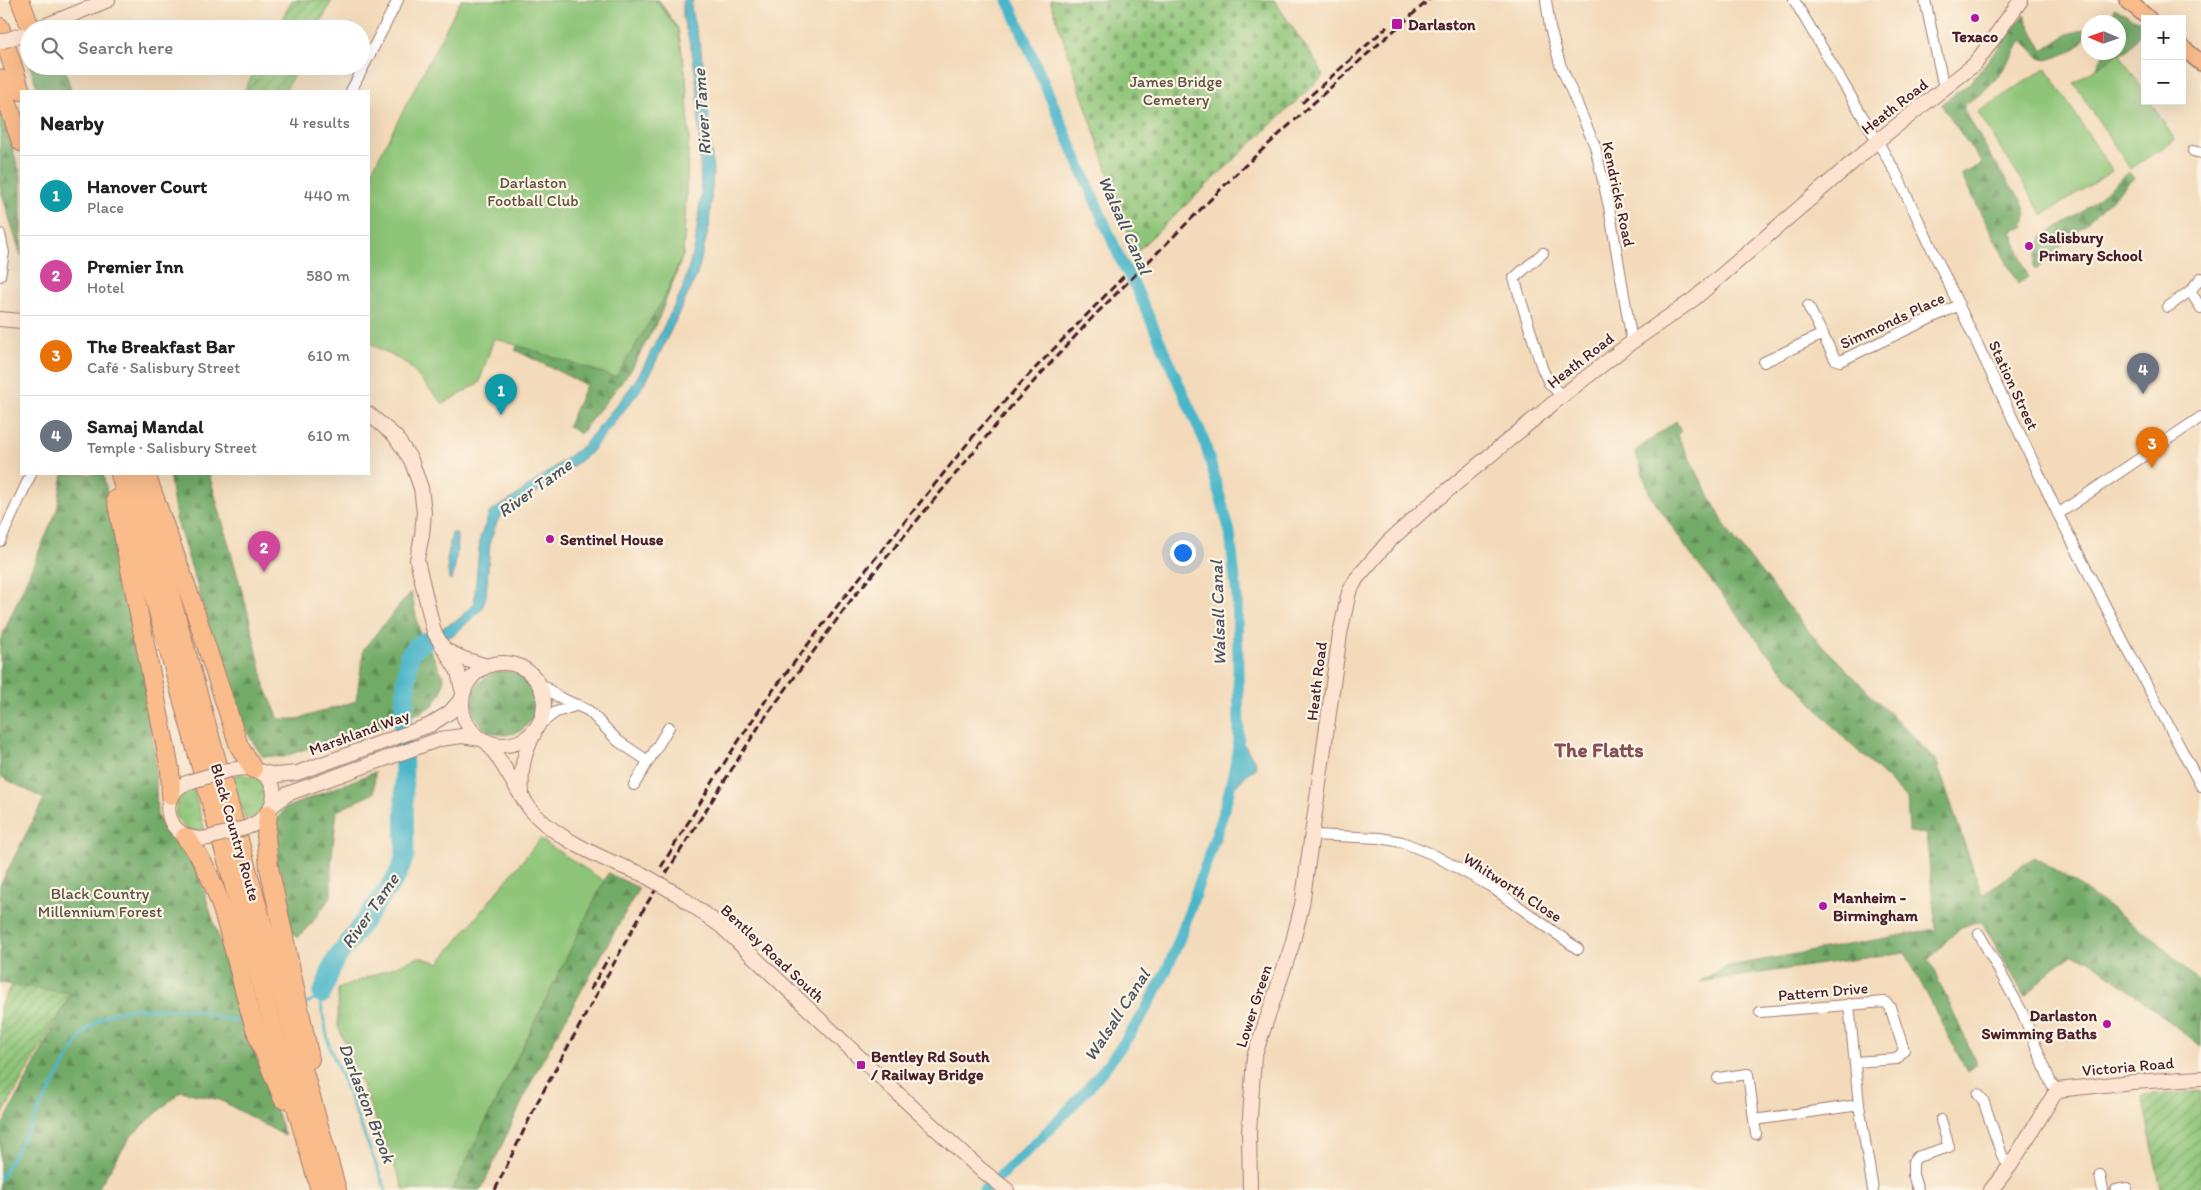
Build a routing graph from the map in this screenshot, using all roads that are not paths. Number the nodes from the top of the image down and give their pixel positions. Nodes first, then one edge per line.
1 (20, 0) edge
2 (108, 0) edge
3 (398, 0) edge
4 (1546, 0) edge
5 (1794, 0) edge
6 (1925, 0) edge
7 (2021, 0) edge
8 (2127, 0) edge
9 (2144, 15) edge
10 (24, 20) edge
11 (59, 20) edge
12 (0, 27) edge
13 (20, 35) edge
14 (0, 42) edge
15 (2186, 50) edge
16 (370, 54) edge
17 (2201, 63) edge
18 (359, 75) edge
19 (0, 78) edge
20 (1944, 88) junction
21 (21, 90) edge
22 (352, 90) edge
23 (20, 139) edge
24 (1876, 142) junction
25 (0, 234) edge
26 (1543, 253) dead end
27 (0, 276) edge
28 (2201, 278) edge
29 (2190, 291) junction
30 (1959, 305) junction
31 (1808, 306) dead end
32 (2168, 307) dead end
33 (2201, 308) edge
34 (0, 319) edge
35 (20, 321) edge
36 (1823, 334) junction
37 (1632, 342) junction
38 (1764, 362) dead end
39 (1562, 396) junction
40 (370, 415) edge
41 (2201, 416) edge
42 (32, 475) edge
43 (111, 475) edge
44 (120, 475) edge
45 (134, 475) edge
46 (146, 475) edge
47 (2058, 514) junction
48 (0, 541) edge
49 (445, 650) junction
50 (487, 666) junction
51 (540, 683) junction
52 (463, 696) junction
53 (578, 705) junction
54 (539, 726) junction
55 (669, 727) dead end
56 (483, 740) junction
57 (648, 761) junction
58 (255, 770) junction
59 (634, 786) dead end
60 (2201, 786) edge
61 (171, 795) junction
62 (522, 796) junction
63 (270, 810) junction
64 (1313, 835) junction
65 (185, 837) junction
66 (1979, 934) dead end
67 (1578, 949) dead end
68 (1849, 1004) junction
69 (1760, 1012) dead end
70 (1855, 1062) junction
71 (1718, 1078) dead end
72 (2201, 1078) edge
73 (2057, 1090) junction
74 (1978, 1094) dead end
75 (1859, 1105) junction
76 (1754, 1120) junction
77 (1941, 1120) dead end
78 (1756, 1134) dead end
79 (327, 1153) junction
80 (2010, 1166) junction
81 (2100, 1175) dead end
82 (2127, 1188) dead end
83 (320, 1190) edge
84 (337, 1190) edge
85 (1007, 1190) edge
86 (1250, 1190) edge
87 (1873, 1190) edge
88 (1918, 1190) edge
89 (1991, 1190) edge
90 (2103, 1190) edge
91 (2116, 1190) edge

1 - 10 highway
2 - 11 street
3 - 16 street
4 - 37 street, Kendricks Road
5 - 24 street, Station Street
6 - 20 street
7 - 20 street, Heath Road
8 - 9 main road
12 - 21 highway
13 - 14 street, bridge
15 - 17 main road
18 - 22 street
19 - 23 highway
20 - 24 street, Heath Road
24 - 30 street, Station Street
24 - 37 street, Heath Road
25 - 27 street
26 - 39 street
28 - 29 street
29 - 32 street
29 - 33 street
30 - 36 street, Simmonds Place
30 - 47 street, Station Street
31 - 36 street, Simmonds Place
34 - 35 street
36 - 38 street, Simmonds Place
37 - 39 street, Heath Road
39 - 64 street, Heath Road
40 - 49 street
41 - 47 street
42 - 48 street
43 - 61 highway
44 - 83 highway, Black Country Route
45 - 79 highway, Black Country Route
46 - 58 highway
47 - 60 street, Station Street
49 - 50 street
49 - 52 street
50 - 51 street
50 - 52 street
51 - 53 street
51 - 54 street
52 - 56 street
52 - 58 street, Marshland Way
53 - 54 street
53 - 57 street
54 - 56 street
54 - 62 street
55 - 57 street
56 - 62 street, Bentley Road South
56 - 63 street, Marshland Way
57 - 59 street
58 - 61 street, bridge
58 - 63 street
61 - 65 street
62 - 85 street, Bentley Road South, bridge
63 - 65 street, bridge
63 - 79 highway
64 - 67 street, Whitworth Close
64 - 86 street, Lower Green
65 - 83 highway
66 - 73 street
68 - 69 street, Pattern Drive
68 - 70 street
68 - 70 street, Pattern Drive
70 - 75 street
71 - 76 street
72 - 73 street, Victoria Road
73 - 80 street
74 - 80 street
75 - 76 street
75 - 87 street
76 - 78 street
77 - 88 street
79 - 84 highway, Black Country Route
80 - 89 street
81 - 90 street
82 - 91 street

